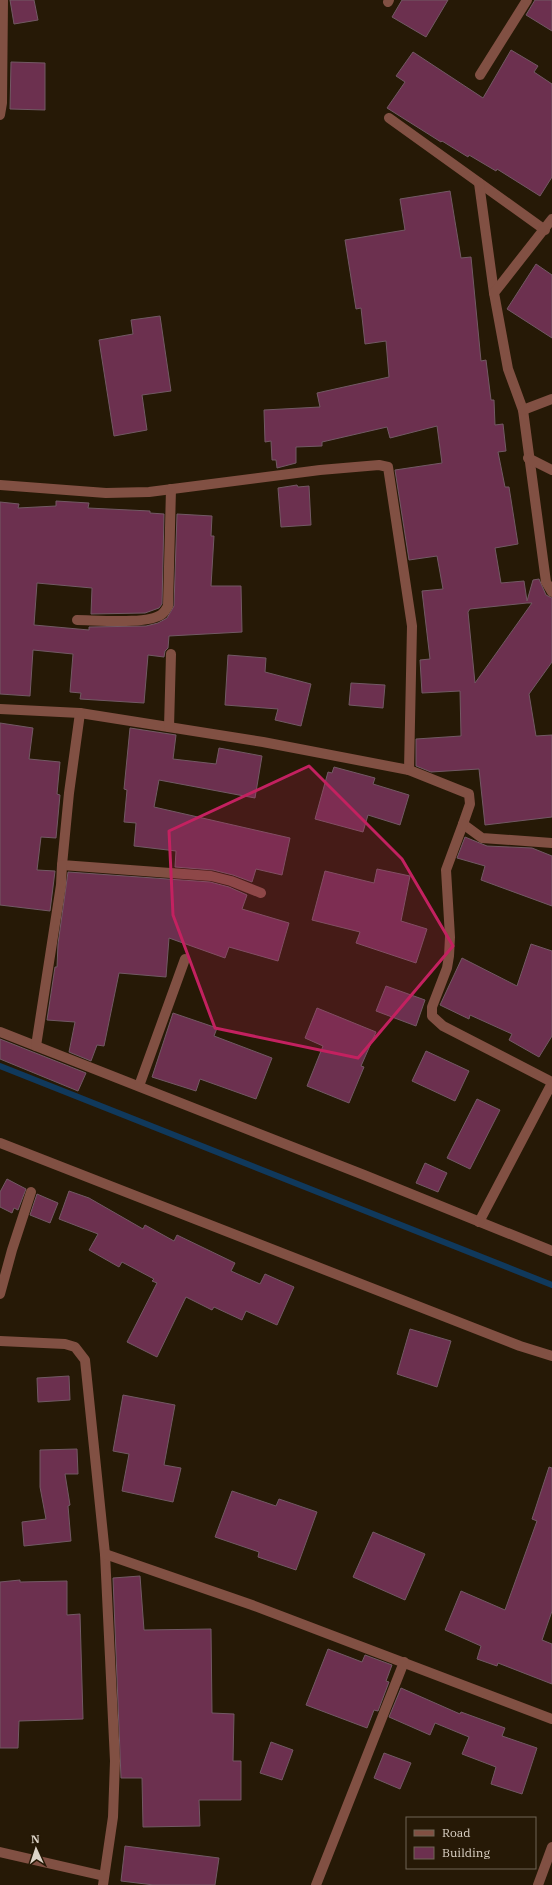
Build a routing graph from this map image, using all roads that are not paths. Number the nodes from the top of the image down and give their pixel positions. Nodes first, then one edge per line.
1 (3, 0) edge
2 (527, 0) edge
3 (480, 75) dead end
4 (0, 115) edge
5 (390, 118) dead end
6 (478, 183) junction
7 (552, 219) edge
8 (545, 230) junction
9 (494, 293) junction
10 (552, 399) edge
11 (523, 410) junction
12 (528, 458) junction
13 (552, 470) edge
14 (0, 485) edge
15 (172, 489) junction
16 (552, 592) edge
17 (77, 620) dead end
18 (171, 654) dead end
19 (0, 709) edge
20 (80, 713) junction
21 (169, 727) junction
22 (410, 770) junction
23 (463, 824) junction
24 (552, 843) edge
25 (62, 865) junction
26 (261, 893) dead end
27 (185, 959) dead end
28 (0, 1032) edge
29 (36, 1046) junction
30 (552, 1083) edge
31 (139, 1086) junction
32 (0, 1143) edge
33 (31, 1192) dead end
34 (479, 1222) junction
35 (552, 1251) edge
36 (0, 1294) edge
37 (0, 1341) edge
38 (552, 1356) edge
39 (105, 1554) junction
40 (404, 1662) junction
41 (552, 1719) edge
42 (552, 1847) edge
43 (0, 1852) edge
44 (104, 1880) edge
45 (316, 1885) edge
46 (538, 1885) edge

1 - 4 street
2 - 3 street
5 - 6 street
6 - 8 street
6 - 9 street
7 - 8 street
8 - 9 street
9 - 11 street
10 - 11 street
11 - 12 street
12 - 13 street
12 - 16 street
14 - 15 street
15 - 17 street
15 - 22 street
18 - 21 street
19 - 20 street
20 - 21 street
20 - 25 street
21 - 22 street
22 - 23 street
23 - 24 street
23 - 30 street
25 - 26 street
25 - 29 street
27 - 31 street
28 - 29 street
29 - 31 street
30 - 34 street
31 - 34 street
32 - 38 street
33 - 36 street
34 - 35 street
37 - 39 street
39 - 40 street
39 - 44 street
40 - 41 street
40 - 45 street
42 - 46 street
43 - 44 street

